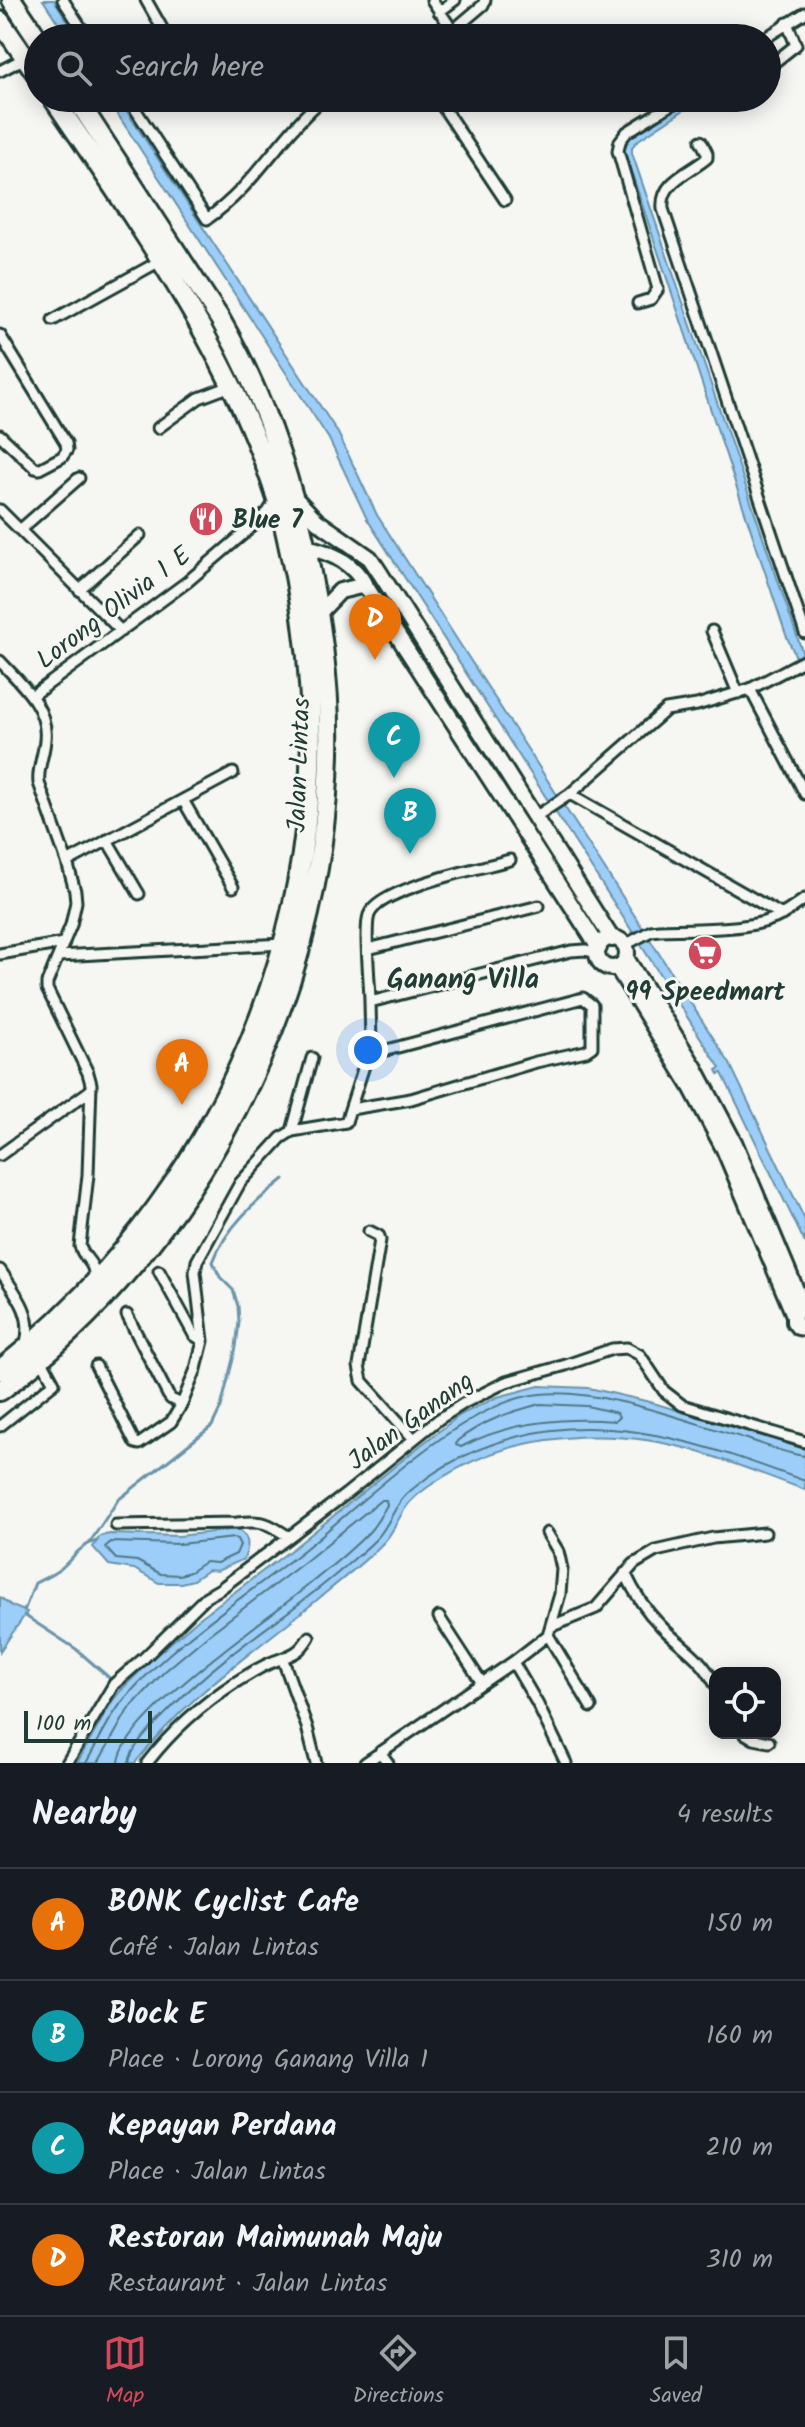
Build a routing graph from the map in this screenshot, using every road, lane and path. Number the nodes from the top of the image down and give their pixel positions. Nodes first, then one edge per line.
1 (63, 0) edge
2 (146, 0) edge
3 (432, 0) edge
4 (455, 0) edge
5 (485, 0) edge
6 (19, 5) edge
7 (439, 12) junction
8 (805, 13) edge
9 (0, 21) edge
10 (30, 24) edge
11 (79, 24) edge
12 (160, 24) edge
13 (444, 24) edge
14 (461, 24) edge
15 (789, 26) junction
16 (781, 30) edge
17 (24, 57) edge
18 (781, 58) edge
19 (24, 59) edge
20 (0, 71) edge
21 (62, 112) edge
22 (85, 112) edge
23 (137, 112) edge
24 (309, 112) edge
25 (446, 112) edge
26 (659, 112) edge
27 (701, 141) dead end
28 (505, 200) dead end
29 (160, 261) junction
30 (638, 303) dead end
31 (53, 320) dead end
32 (0, 335) edge
33 (4, 350) edge
34 (250, 376) junction
35 (231, 384) junction
36 (158, 428) dead end
37 (252, 434) junction
38 (0, 435) edge
39 (79, 478) dead end
40 (286, 498) junction
41 (0, 510) edge
42 (257, 523) junction
43 (277, 528) junction
44 (20, 530) junction
45 (140, 535) dead end
46 (342, 539) junction
47 (298, 549) junction
48 (365, 585) junction
49 (79, 590) junction
50 (319, 613) junction
51 (121, 631) junction
52 (712, 631) dead end
53 (805, 633) edge
54 (0, 661) edge
55 (800, 662) edge
56 (750, 689) junction
57 (738, 693) junction
58 (32, 696) junction
59 (233, 773) dead end
60 (805, 794) edge
61 (566, 796) junction
62 (183, 800) junction
63 (541, 813) junction
64 (107, 840) junction
65 (510, 860) dead end
66 (67, 862) junction
67 (233, 887) dead end
68 (139, 894) dead end
69 (805, 899) edge
70 (539, 906) dead end
71 (782, 915) junction
72 (64, 943) junction
73 (284, 944) junction
74 (368, 949) junction
75 (598, 950) junction
76 (623, 950) junction
77 (0, 954) edge
78 (59, 956) junction
79 (280, 984) junction
80 (370, 1002) junction
81 (368, 1055) junction
82 (312, 1058) dead end
83 (91, 1090) junction
84 (351, 1109) junction
85 (292, 1131) junction
86 (0, 1155) edge
87 (369, 1231) dead end
88 (91, 1260) junction
89 (114, 1261) junction
90 (0, 1270) edge
91 (159, 1271) dead end
92 (94, 1284) junction
93 (28, 1314) junction
94 (127, 1315) dead end
95 (58, 1320) junction
96 (802, 1321) edge
97 (203, 1341) junction
98 (23, 1351) junction
99 (41, 1359) junction
100 (96, 1366) dead end
101 (0, 1370) edge
102 (0, 1391) edge
103 (182, 1404) junction
104 (0, 1426) edge
105 (414, 1439) junction
106 (805, 1442) edge
107 (116, 1525) dead end
108 (547, 1533) dead end
109 (765, 1533) dead end
110 (289, 1537) junction
111 (625, 1573) junction
112 (439, 1617) dead end
113 (550, 1630) junction
114 (309, 1637) dead end
115 (283, 1660) junction
116 (513, 1662) junction
117 (709, 1674) edge
118 (482, 1683) junction
119 (591, 1707) dead end
120 (754, 1739) edge
121 (769, 1742) dead end
122 (380, 1752) junction
123 (67, 1763) edge
124 (147, 1763) edge
125 (316, 1763) edge
126 (365, 1763) edge
127 (388, 1763) edge
128 (566, 1763) edge

1 - 11 street
2 - 12 street
3 - 7 street
4 - 7 street
5 - 14 street
6 - 10 highway
7 - 13 street
8 - 15 street
9 - 17 highway
15 - 16 street
15 - 18 street
19 - 20 street
21 - 29 highway, Jalan Lintas
22 - 34 highway, Jalan Lintas
23 - 24 street
25 - 28 street
26 - 30 street
27 - 53 street
29 - 31 street
29 - 35 highway, Jalan Lintas
32 - 33 street
33 - 38 street
34 - 37 highway
34 - 40 highway, Jalan Lintas
35 - 36 street
35 - 37 highway, Jalan Lintas
37 - 40 highway, Jalan Lintas
39 - 44 street
40 - 42 street, Lorong Olivia 1 E
40 - 43 highway, Jalan Lintas
40 - 46 street
40 - 47 highway, Jalan Lintas
41 - 44 street
42 - 43 street
42 - 51 street, Lorong Olivia 1 E
43 - 47 highway, Jalan Lintas
44 - 49 street
45 - 49 street
46 - 47 street
46 - 63 street
47 - 48 street
47 - 50 highway, Jalan Lintas
47 - 73 highway, Jalan Lintas
48 - 50 street
48 - 75 street
49 - 51 street
50 - 79 highway, Jalan Lintas
51 - 58 street, Lorong Olivia 1 E
52 - 57 street
54 - 58 street
55 - 56 street
56 - 57 street
56 - 60 street
57 - 61 street
58 - 66 street
59 - 62 street
61 - 63 street
61 - 71 street
62 - 64 street
62 - 67 street
63 - 76 street
64 - 66 street
64 - 68 street
65 - 74 street
66 - 72 street
69 - 71 street
70 - 74 street
71 - 76 street
72 - 77 street
72 - 78 street
73 - 78 street
73 - 79 highway, Jalan Lintas
74 - 80 street
75 - 76 street
75 - 76 street
75 - 80 street
76 - 96 street
78 - 83 street
79 - 89 highway, Jalan Lintas
79 - 99 highway, Jalan Lintas
80 - 81 street
81 - 84 street
81 - 84 street
82 - 85 street
83 - 86 street
83 - 88 street
84 - 85 street
85 - 97 street
87 - 105 street
88 - 89 street
88 - 92 street
89 - 92 highway, Jalan Lintas
90 - 93 street
91 - 97 street
92 - 95 highway, Jalan Lintas
93 - 95 street
93 - 98 street
94 - 103 street
95 - 98 highway, Jalan Lintas
97 - 103 street
98 - 101 highway, Jalan Lintas
99 - 102 highway, Jalan Lintas
99 - 104 street
100 - 103 street
105 - 106 street, Jalan Ganang
105 - 110 street, Jalan Ganang
107 - 110 street
108 - 113 street
109 - 111 street
110 - 123 street, Jalan Ganang
111 - 113 street
111 - 117 street
112 - 118 street
113 - 116 street
113 - 119 street
114 - 115 street
115 - 124 street
115 - 125 street
116 - 118 street
116 - 128 street
118 - 122 street
120 - 121 street
122 - 126 street
122 - 127 street

